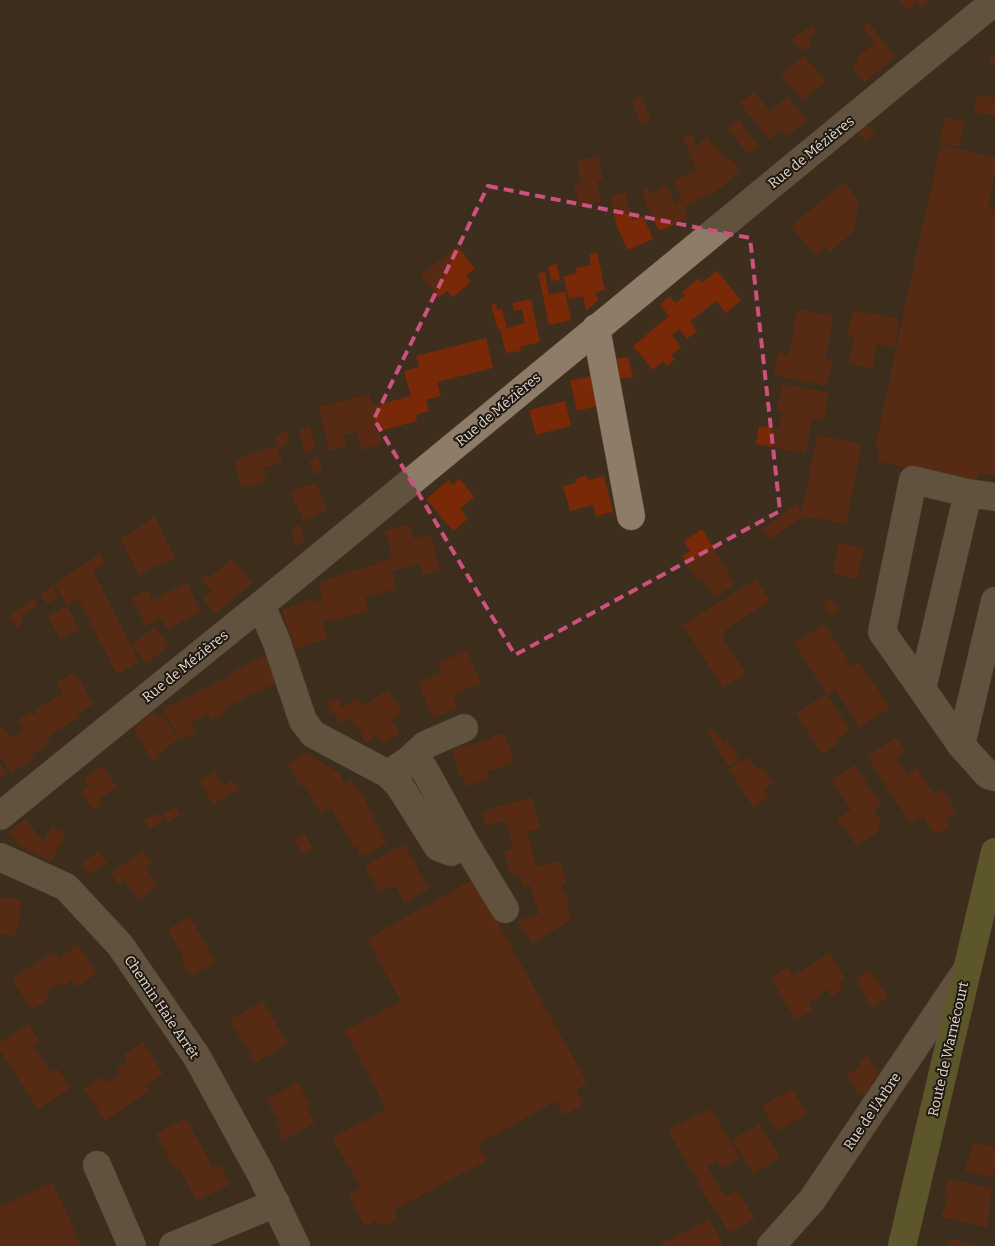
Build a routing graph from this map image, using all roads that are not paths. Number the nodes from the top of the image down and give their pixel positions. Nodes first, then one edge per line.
1 (995, 1) edge
2 (596, 328) junction
3 (968, 493) junction
4 (995, 497) edge
5 (631, 516) dead end
6 (995, 601) edge
7 (261, 605) junction
8 (922, 689) junction
9 (464, 728) dead end
10 (961, 745) junction
11 (398, 768) junction
12 (995, 777) edge
13 (0, 816) edge
14 (995, 852) edge
15 (0, 856) edge
16 (505, 908) dead end
17 (966, 971) junction
18 (97, 1165) dead end
19 (276, 1203) junction
20 (132, 1246) edge
21 (173, 1246) edge
22 (296, 1246) edge
23 (771, 1246) edge
24 (902, 1246) edge

1 - 2 street, Rue de Mézières
2 - 5 street
2 - 7 street, Rue de Mézières
3 - 4 street
3 - 8 street
3 - 8 street
6 - 10 street
7 - 11 street
7 - 13 street, Rue de Mézières
8 - 10 street
9 - 11 street
10 - 12 street
11 - 16 street
14 - 17 main road, Route de Warnécourt
15 - 19 street, Chemin Haie Arrêt
17 - 23 street, Rue de l'Arbre
17 - 24 main road, Route de Warnécourt
18 - 20 street
19 - 21 street
19 - 22 street, Chemin Haie Arrêt

